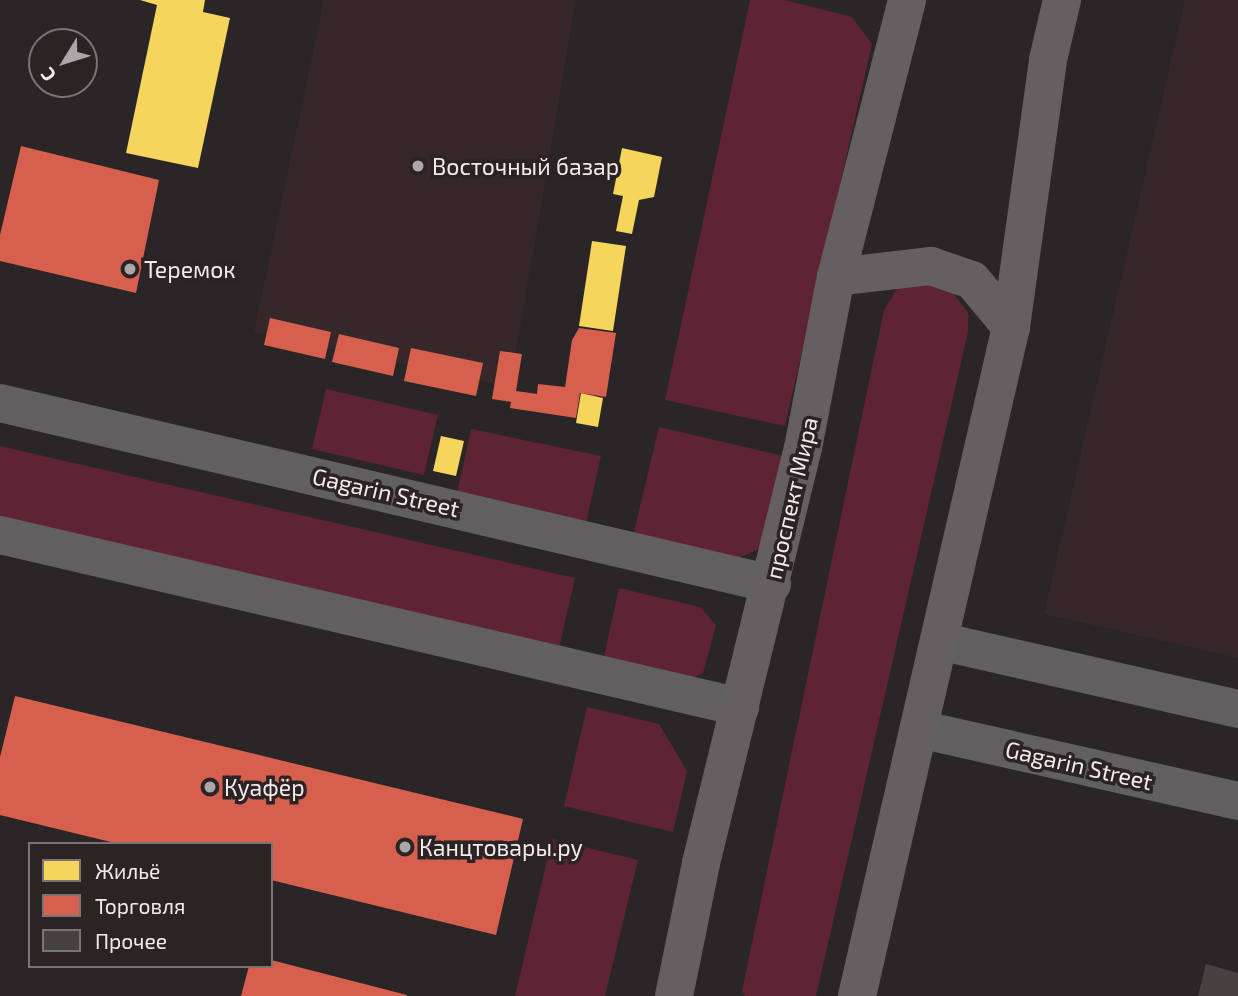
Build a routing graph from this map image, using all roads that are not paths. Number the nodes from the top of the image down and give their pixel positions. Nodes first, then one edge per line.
1 (907, 0) edge
2 (1062, 0) edge
3 (836, 277) junction
4 (1011, 327) junction
5 (0, 402) edge
6 (0, 535) edge
7 (772, 584) junction
8 (939, 641) junction
9 (740, 707) junction
10 (1238, 709) edge
11 (919, 729) junction
12 (1238, 801) edge
13 (674, 996) edge
14 (857, 996) edge

1 - 3 main road, проспект Мира
2 - 4 main road
3 - 4 main road
3 - 7 main road, проспект Мира
4 - 8 main road
5 - 7 street, Gagarin Street
6 - 9 street
7 - 9 main road, проспект Мира
8 - 10 street
8 - 11 main road
9 - 13 main road, проспект Мира
11 - 12 street, Gagarin Street
11 - 14 main road

